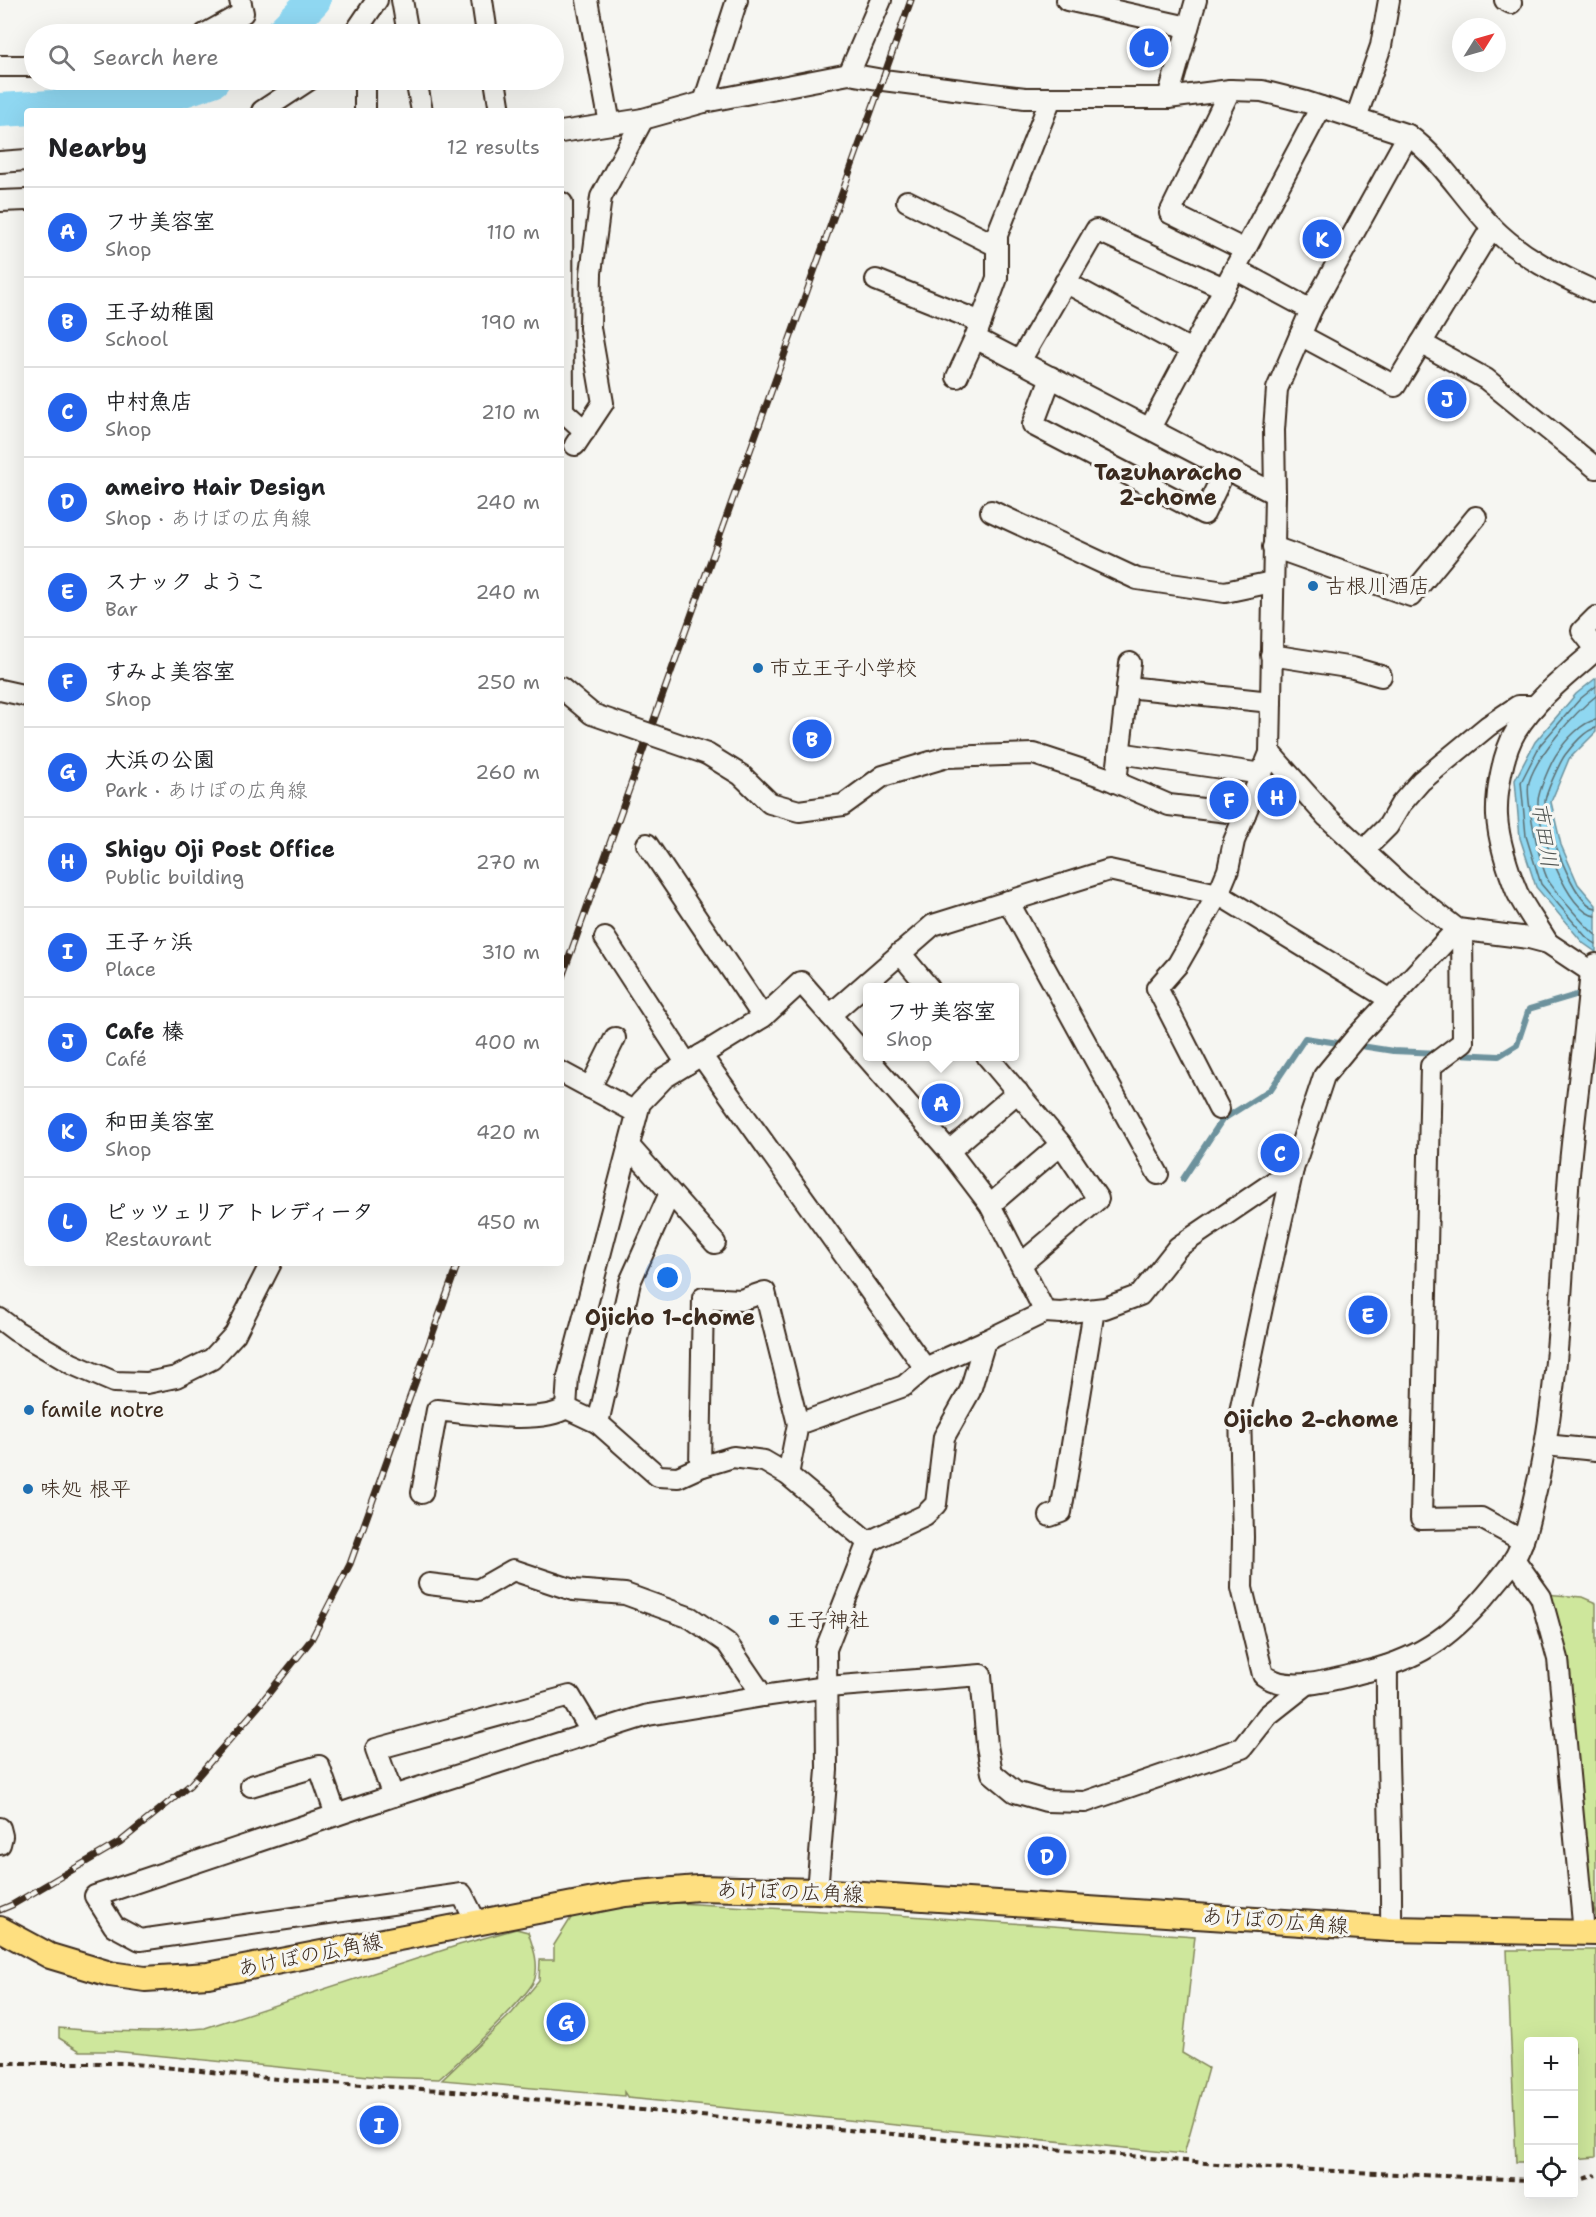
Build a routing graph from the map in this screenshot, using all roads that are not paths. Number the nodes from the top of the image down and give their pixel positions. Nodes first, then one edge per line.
1 (377, 0) edge
2 (402, 0) edge
3 (482, 0) edge
4 (587, 0) edge
5 (738, 0) edge
6 (881, 0) edge
7 (1067, 0) edge
8 (1196, 0) edge
9 (1389, 0) edge
10 (246, 4) edge
11 (219, 24) edge
12 (363, 24) edge
13 (406, 24) edge
14 (486, 24) edge
15 (1188, 27) junction
16 (0, 66) edge
17 (24, 66) edge
18 (849, 74) junction
19 (294, 90) edge
20 (365, 90) edge
21 (418, 90) edge
22 (497, 90) edge
23 (1230, 90) junction
24 (1051, 98) junction
25 (1168, 98) junction
26 (704, 102) junction
27 (1321, 107) junction
28 (267, 108) edge
29 (365, 108) edge
30 (421, 108) edge
31 (500, 108) edge
32 (1356, 118) junction
33 (643, 119) junction
34 (610, 124) junction
35 (564, 132) edge
36 (1408, 135) junction
37 (24, 160) edge
38 (0, 162) edge
39 (24, 200) edge
40 (0, 201) edge
41 (907, 201) dead end
42 (1492, 227) junction
43 (997, 246) junction
44 (1245, 250) junction
45 (1235, 269) junction
46 (876, 279) dead end
47 (1065, 282) junction
48 (1224, 288) junction
49 (1596, 292) edge
50 (1311, 310) junction
51 (978, 330) junction
52 (1300, 335) junction
53 (1421, 343) junction
54 (1191, 350) junction
55 (1020, 361) junction
56 (957, 377) dead end
57 (1051, 377) junction
58 (564, 413) edge
59 (1150, 428) junction
60 (1226, 468) junction
61 (1596, 468) edge
62 (1275, 494) junction
63 (991, 511) dead end
64 (1476, 517) dead end
65 (1273, 547) junction
66 (1272, 582) junction
67 (1596, 617) edge
68 (1596, 649) edge
69 (1271, 655) junction
70 (1130, 663) dead end
71 (1381, 676) dead end
72 (1127, 687) junction
73 (564, 688) edge
74 (0, 690) edge
75 (24, 695) edge
76 (1271, 702) junction
77 (1535, 706) junction
78 (1119, 753) junction
79 (1270, 753) junction
80 (1262, 774) junction
81 (1116, 782) junction
82 (1245, 814) junction
83 (647, 844) dead end
84 (1363, 850) junction
85 (1218, 894) junction
86 (1008, 901) junction
87 (1459, 930) junction
88 (605, 938) dead end
89 (1548, 942) junction
90 (900, 953) junction
91 (1594, 970) edge
92 (866, 983) edge
93 (926, 983) edge
94 (863, 986) edge
95 (1391, 1000) junction
96 (830, 1015) junction
97 (763, 1017) junction
98 (615, 1038) dead end
99 (863, 1053) edge
100 (694, 1060) junction
101 (870, 1061) edge
102 (991, 1061) edge
103 (564, 1074) edge
104 (590, 1088) junction
105 (1017, 1092) junction
106 (1219, 1109) dead end
107 (638, 1113) junction
108 (1061, 1144) junction
109 (628, 1146) junction
110 (949, 1151) junction
111 (1293, 1169) junction
112 (1158, 1174) dead end
113 (670, 1193) junction
114 (990, 1205) junction
115 (715, 1243) dead end
116 (1021, 1264) junction
117 (269, 1266) edge
118 (1094, 1310) junction
119 (1046, 1311) junction
120 (0, 1319) edge
121 (985, 1341) junction
122 (925, 1368) junction
123 (566, 1408) junction
124 (598, 1423) junction
125 (798, 1424) junction
126 (1545, 1445) junction
127 (1596, 1450) edge
128 (700, 1467) junction
129 (788, 1475) junction
130 (422, 1493) dead end
131 (1050, 1516) dead end
132 (1523, 1541) junction
133 (868, 1542) junction
134 (1514, 1559) junction
135 (429, 1584) dead end
136 (1387, 1666) junction
137 (1306, 1685) junction
138 (827, 1687) junction
139 (763, 1696) junction
140 (592, 1733) junction
141 (251, 1786) dead end
142 (393, 1796) junction
143 (336, 1815) junction
144 (0, 1828) edge
145 (0, 1844) edge
146 (817, 1891) junction
147 (476, 1922) junction
148 (0, 1929) edge
149 (1391, 1929) junction
150 (1590, 1933) edge

1 - 12 street
2 - 13 street
3 - 14 street
4 - 34 street
5 - 26 street
6 - 18 street
7 - 15 street
8 - 15 street
9 - 32 street
10 - 11 street
15 - 25 street
16 - 17 street
18 - 24 street
18 - 26 street
19 - 28 street
20 - 29 street
21 - 30 street
22 - 31 street
23 - 25 street
23 - 27 street
23 - 44 street
24 - 25 street
24 - 43 street
26 - 33 street
27 - 32 street
27 - 44 street
32 - 36 street
33 - 34 street
33 - 58 street
34 - 35 street
36 - 42 street
36 - 50 street
37 - 38 street
39 - 40 street
41 - 43 street
42 - 49 street
42 - 53 street
43 - 51 street
44 - 45 street
45 - 48 street
45 - 50 street
46 - 51 street
47 - 48 street
47 - 54 street
47 - 55 street
48 - 54 street
50 - 52 street
51 - 55 street
51 - 56 street
52 - 53 street
52 - 62 street
53 - 61 street
54 - 59 street
55 - 57 street
57 - 59 street
57 - 60 street
59 - 60 street
60 - 62 street
62 - 65 street
63 - 66 street
64 - 65 street
65 - 66 street
66 - 69 street
67 - 68 street
68 - 77 street
69 - 71 street
69 - 76 street
70 - 72 street
72 - 76 street
72 - 78 street
73 - 81 street, bridge
74 - 75 street
76 - 79 street
77 - 84 street
77 - 89 street
78 - 80 street
78 - 81 street
79 - 80 street
79 - 84 street
80 - 82 street
81 - 82 street
82 - 85 street
83 - 97 street
84 - 87 street
85 - 86 street
85 - 95 street
85 - 106 street
86 - 90 street
86 - 112 street
87 - 89 street
87 - 95 street
87 - 132 street
88 - 100 street
89 - 91 street
90 - 92 street
90 - 93 street
91 - 126 street
94 - 96 street
95 - 111 street
96 - 97 street
96 - 99 street
97 - 100 street
98 - 104 street
100 - 107 street
100 - 122 street
101 - 110 street
102 - 105 street
103 - 104 street
104 - 107 street
105 - 108 street
105 - 110 street
107 - 109 street
108 - 114 street
108 - 116 street
109 - 113 street
109 - 123 street
110 - 114 street
111 - 118 street
111 - 137 street
113 - 115 street
113 - 124 street
114 - 116 street
116 - 119 street
117 - 120 street
118 - 119 street
118 - 131 street
119 - 121 street
121 - 122 street
121 - 133 street
122 - 125 street
123 - 124 street
123 - 130 street
124 - 128 street
125 - 128 street
125 - 129 street
126 - 127 street
126 - 132 street
128 - 129 street
129 - 133 street
132 - 134 street
133 - 138 street
134 - 136 street
134 - 150 street
135 - 139 street
136 - 137 street
136 - 149 street
137 - 138 street
138 - 139 street
138 - 146 street
139 - 140 street
140 - 142 street
140 - 142 street
141 - 143 street
142 - 143 street
143 - 147 street
144 - 145 street
146 - 147 main road, あけぼの広角線
146 - 149 main road, あけぼの広角線
147 - 148 main road, あけぼの広角線
149 - 150 main road, あけぼの広角線

